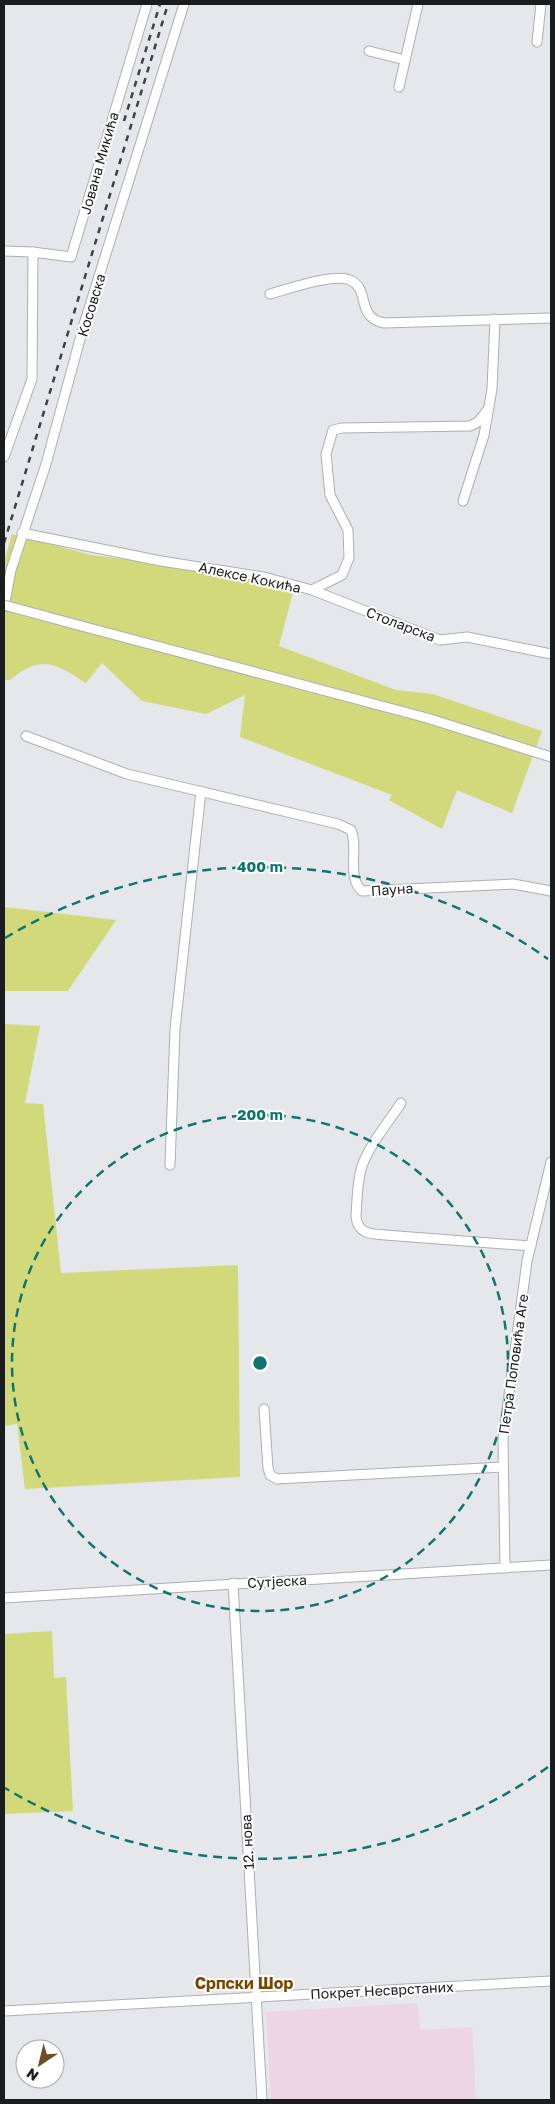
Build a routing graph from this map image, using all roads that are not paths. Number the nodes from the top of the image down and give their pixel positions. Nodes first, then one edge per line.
1 (147, 4) edge
2 (184, 4) edge
3 (418, 4) edge
4 (541, 4) edge
5 (537, 42) dead end
6 (368, 51) dead end
7 (405, 60) junction
8 (399, 87) dead end
9 (4, 251) edge
10 (33, 252) junction
11 (270, 294) dead end
12 (551, 318) edge
13 (496, 319) junction
14 (489, 408) junction
15 (4, 457) edge
16 (463, 501) dead end
17 (22, 533) junction
18 (312, 590) junction
19 (4, 606) edge
20 (551, 654) edge
21 (26, 736) dead end
22 (551, 757) edge
23 (202, 791) junction
24 (551, 891) edge
25 (402, 1103) dead end
26 (551, 1162) edge
27 (170, 1165) dead end
28 (531, 1246) junction
29 (264, 1409) dead end
30 (503, 1467) junction
31 (551, 1565) edge
32 (505, 1568) junction
33 (233, 1583) junction
34 (4, 1598) edge
35 (551, 1981) edge
36 (256, 1996) junction
37 (4, 2011) edge
38 (262, 2100) edge

1 - 10 street, Јована Микића
2 - 17 street, Косовска
3 - 7 street
4 - 5 street
6 - 7 street
7 - 8 street
9 - 10 street, Јована Микића
10 - 15 street
11 - 13 street
12 - 13 street
13 - 14 street
14 - 16 street
14 - 18 street, Алексе Кокића
17 - 18 street, Алексе Кокића
17 - 19 street, Косовска
18 - 20 street, Столарска
19 - 22 street, bridge
21 - 23 street, Пауна
23 - 24 street, Пауна
23 - 27 street
25 - 28 street
26 - 28 street, Петра Поповића Аге
28 - 30 street, Петра Поповића Аге
29 - 30 street
30 - 32 street, Петра Поповића Аге
31 - 32 street, Сутјеска
32 - 33 street, Сутјеска
33 - 34 street, Сутјеска
33 - 36 street, 12. нова
35 - 36 street, Покрет Несврстаних
36 - 37 street, Покрет Несврстаних
36 - 38 street, 12. нова

